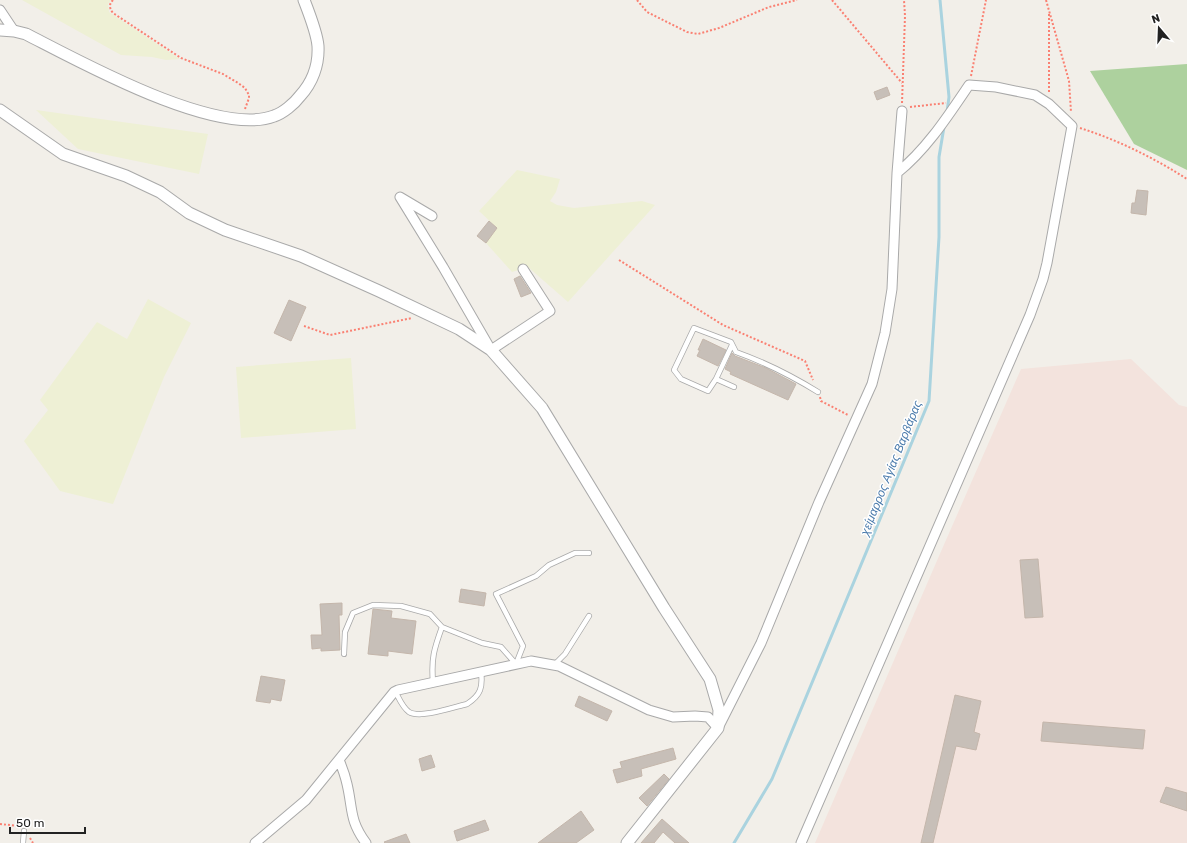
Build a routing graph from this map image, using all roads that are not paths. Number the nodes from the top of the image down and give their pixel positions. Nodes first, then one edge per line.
1 (304, 0) edge
2 (0, 10) edge
3 (0, 30) edge
4 (14, 30) junction
5 (0, 110) edge
6 (902, 111) road end
7 (897, 173) junction
8 (432, 216) dead end
9 (523, 269) dead end
10 (732, 345) junction
11 (491, 350) junction
12 (716, 379) junction
13 (734, 387) dead end
14 (818, 392) road end
15 (589, 553) dead end
16 (589, 616) dead end
17 (442, 627) junction
18 (344, 654) dead end
19 (516, 664) junction
20 (554, 665) junction
21 (481, 671) junction
22 (433, 682) junction
23 (396, 691) junction
24 (718, 728) junction
25 (339, 760) junction
26 (24, 831) dead end
27 (23, 843) edge
28 (255, 843) edge
29 (366, 843) edge
30 (627, 843) edge
31 (801, 843) edge

1 - 4 street
2 - 4 street
3 - 4 street
5 - 11 street
6 - 7 street
7 - 24 street
7 - 31 street
8 - 11 street
9 - 11 street
10 - 12 lane
10 - 12 lane
10 - 14 lane
11 - 24 street
12 - 13 lane
15 - 19 lane
16 - 20 lane
17 - 18 lane
17 - 19 lane
17 - 22 lane
19 - 20 street
19 - 21 street
20 - 24 street
21 - 22 street
21 - 23 lane
22 - 23 street
23 - 25 street
24 - 30 street
25 - 28 street
25 - 29 street
26 - 27 lane

